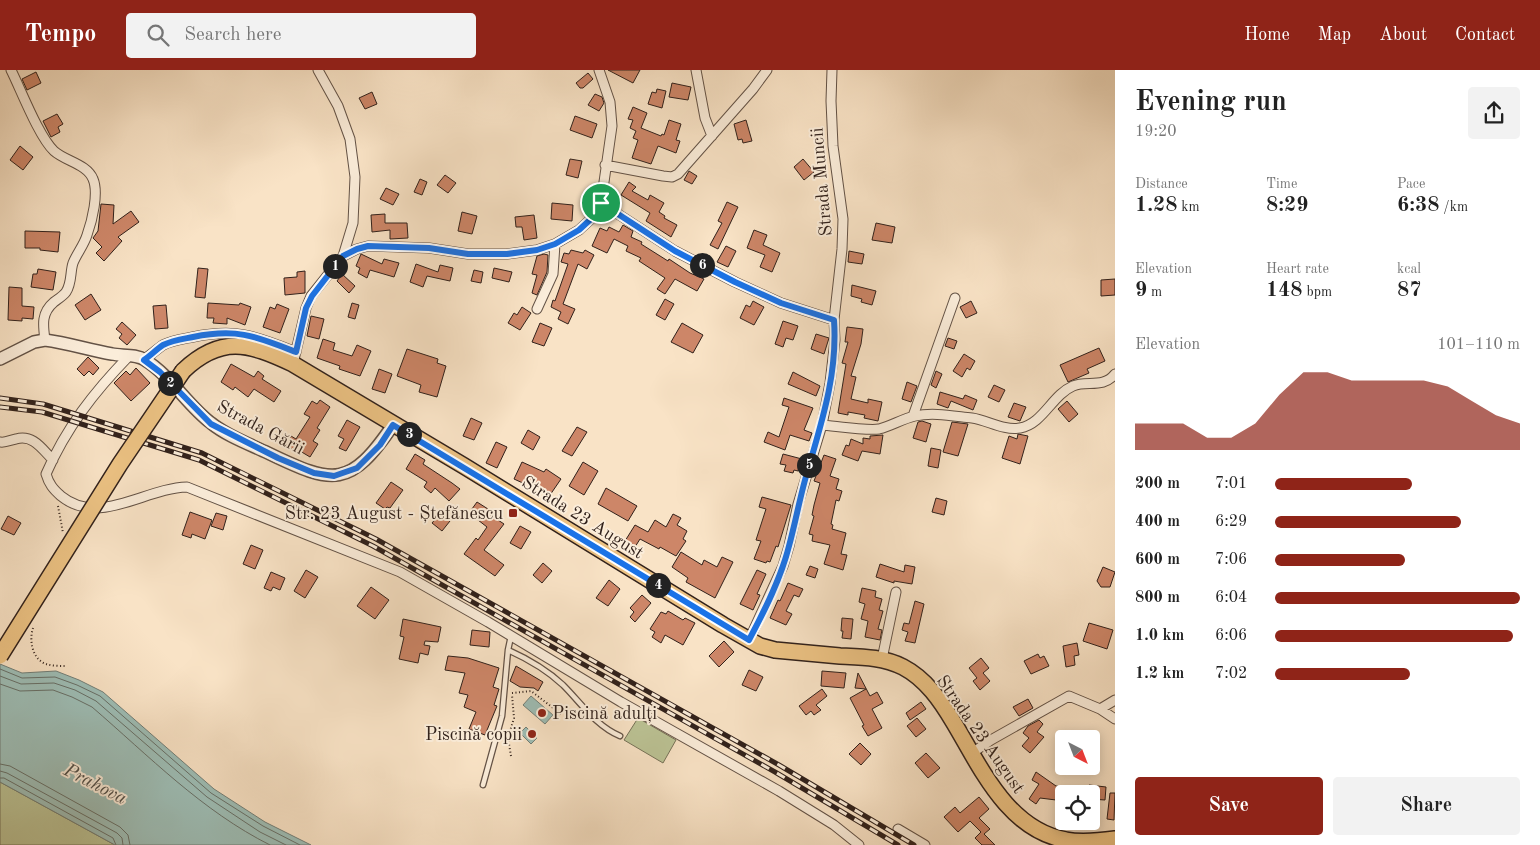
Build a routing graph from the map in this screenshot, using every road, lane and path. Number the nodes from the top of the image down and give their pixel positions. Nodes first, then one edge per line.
1 (11, 70) edge
2 (318, 70) edge
3 (599, 70) edge
4 (696, 70) edge
5 (767, 70) edge
6 (832, 70) edge
7 (712, 136) junction
8 (605, 165) junction
9 (601, 203) junction
10 (555, 244) junction
11 (343, 256) junction
12 (955, 298) dead end
13 (537, 308) dead end
14 (834, 320) junction
15 (45, 340) junction
16 (129, 356) junction
17 (294, 358) junction
18 (0, 359) edge
19 (144, 360) junction
20 (1115, 374) edge
21 (913, 416) junction
22 (393, 425) junction
23 (822, 425) junction
24 (0, 442) edge
25 (53, 460) junction
26 (896, 592) dead end
27 (511, 636) junction
28 (749, 640) junction
29 (508, 650) junction
30 (0, 656) edge
31 (882, 659) junction
32 (506, 691) junction
33 (512, 693) junction
34 (1115, 700) edge
35 (1100, 709) junction
36 (561, 714) dead end
37 (1115, 719) edge
38 (620, 736) dead end
39 (972, 753) junction
40 (511, 756) dead end
41 (483, 785) dead end
42 (898, 829) dead end
43 (1115, 839) edge
44 (1100, 843) edge
45 (859, 845) edge
46 (925, 845) edge

1 - 15 street
2 - 11 street
3 - 8 street
4 - 7 street
5 - 7 street
6 - 14 street, Strada Muncii
7 - 8 street
8 - 9 street
9 - 10 street
9 - 14 street
10 - 11 street
10 - 13 street
11 - 17 street
12 - 21 street
14 - 23 street, Strada Muncii
15 - 16 street, Strada Gării
15 - 18 street
16 - 19 street, Strada Gării
16 - 25 street
17 - 19 street
17 - 22 main road, Strada 23 August
17 - 30 main road, Strada 23 August, bridge
19 - 22 street, Strada Gării
20 - 21 street
21 - 23 street
22 - 28 main road, Strada 23 August
23 - 28 street, Strada Muncii
24 - 25 street
25 - 27 street
26 - 31 street
27 - 29 lane
27 - 45 street
28 - 31 main road, Strada 23 August
29 - 32 lane
29 - 38 lane
31 - 39 main road, Strada 23 August
32 - 33 path
32 - 41 lane
33 - 36 path
33 - 40 path
34 - 35 street
35 - 37 street
35 - 39 street
39 - 44 main road, Strada 23 August
42 - 46 street
43 - 44 main road, Strada 23 August

